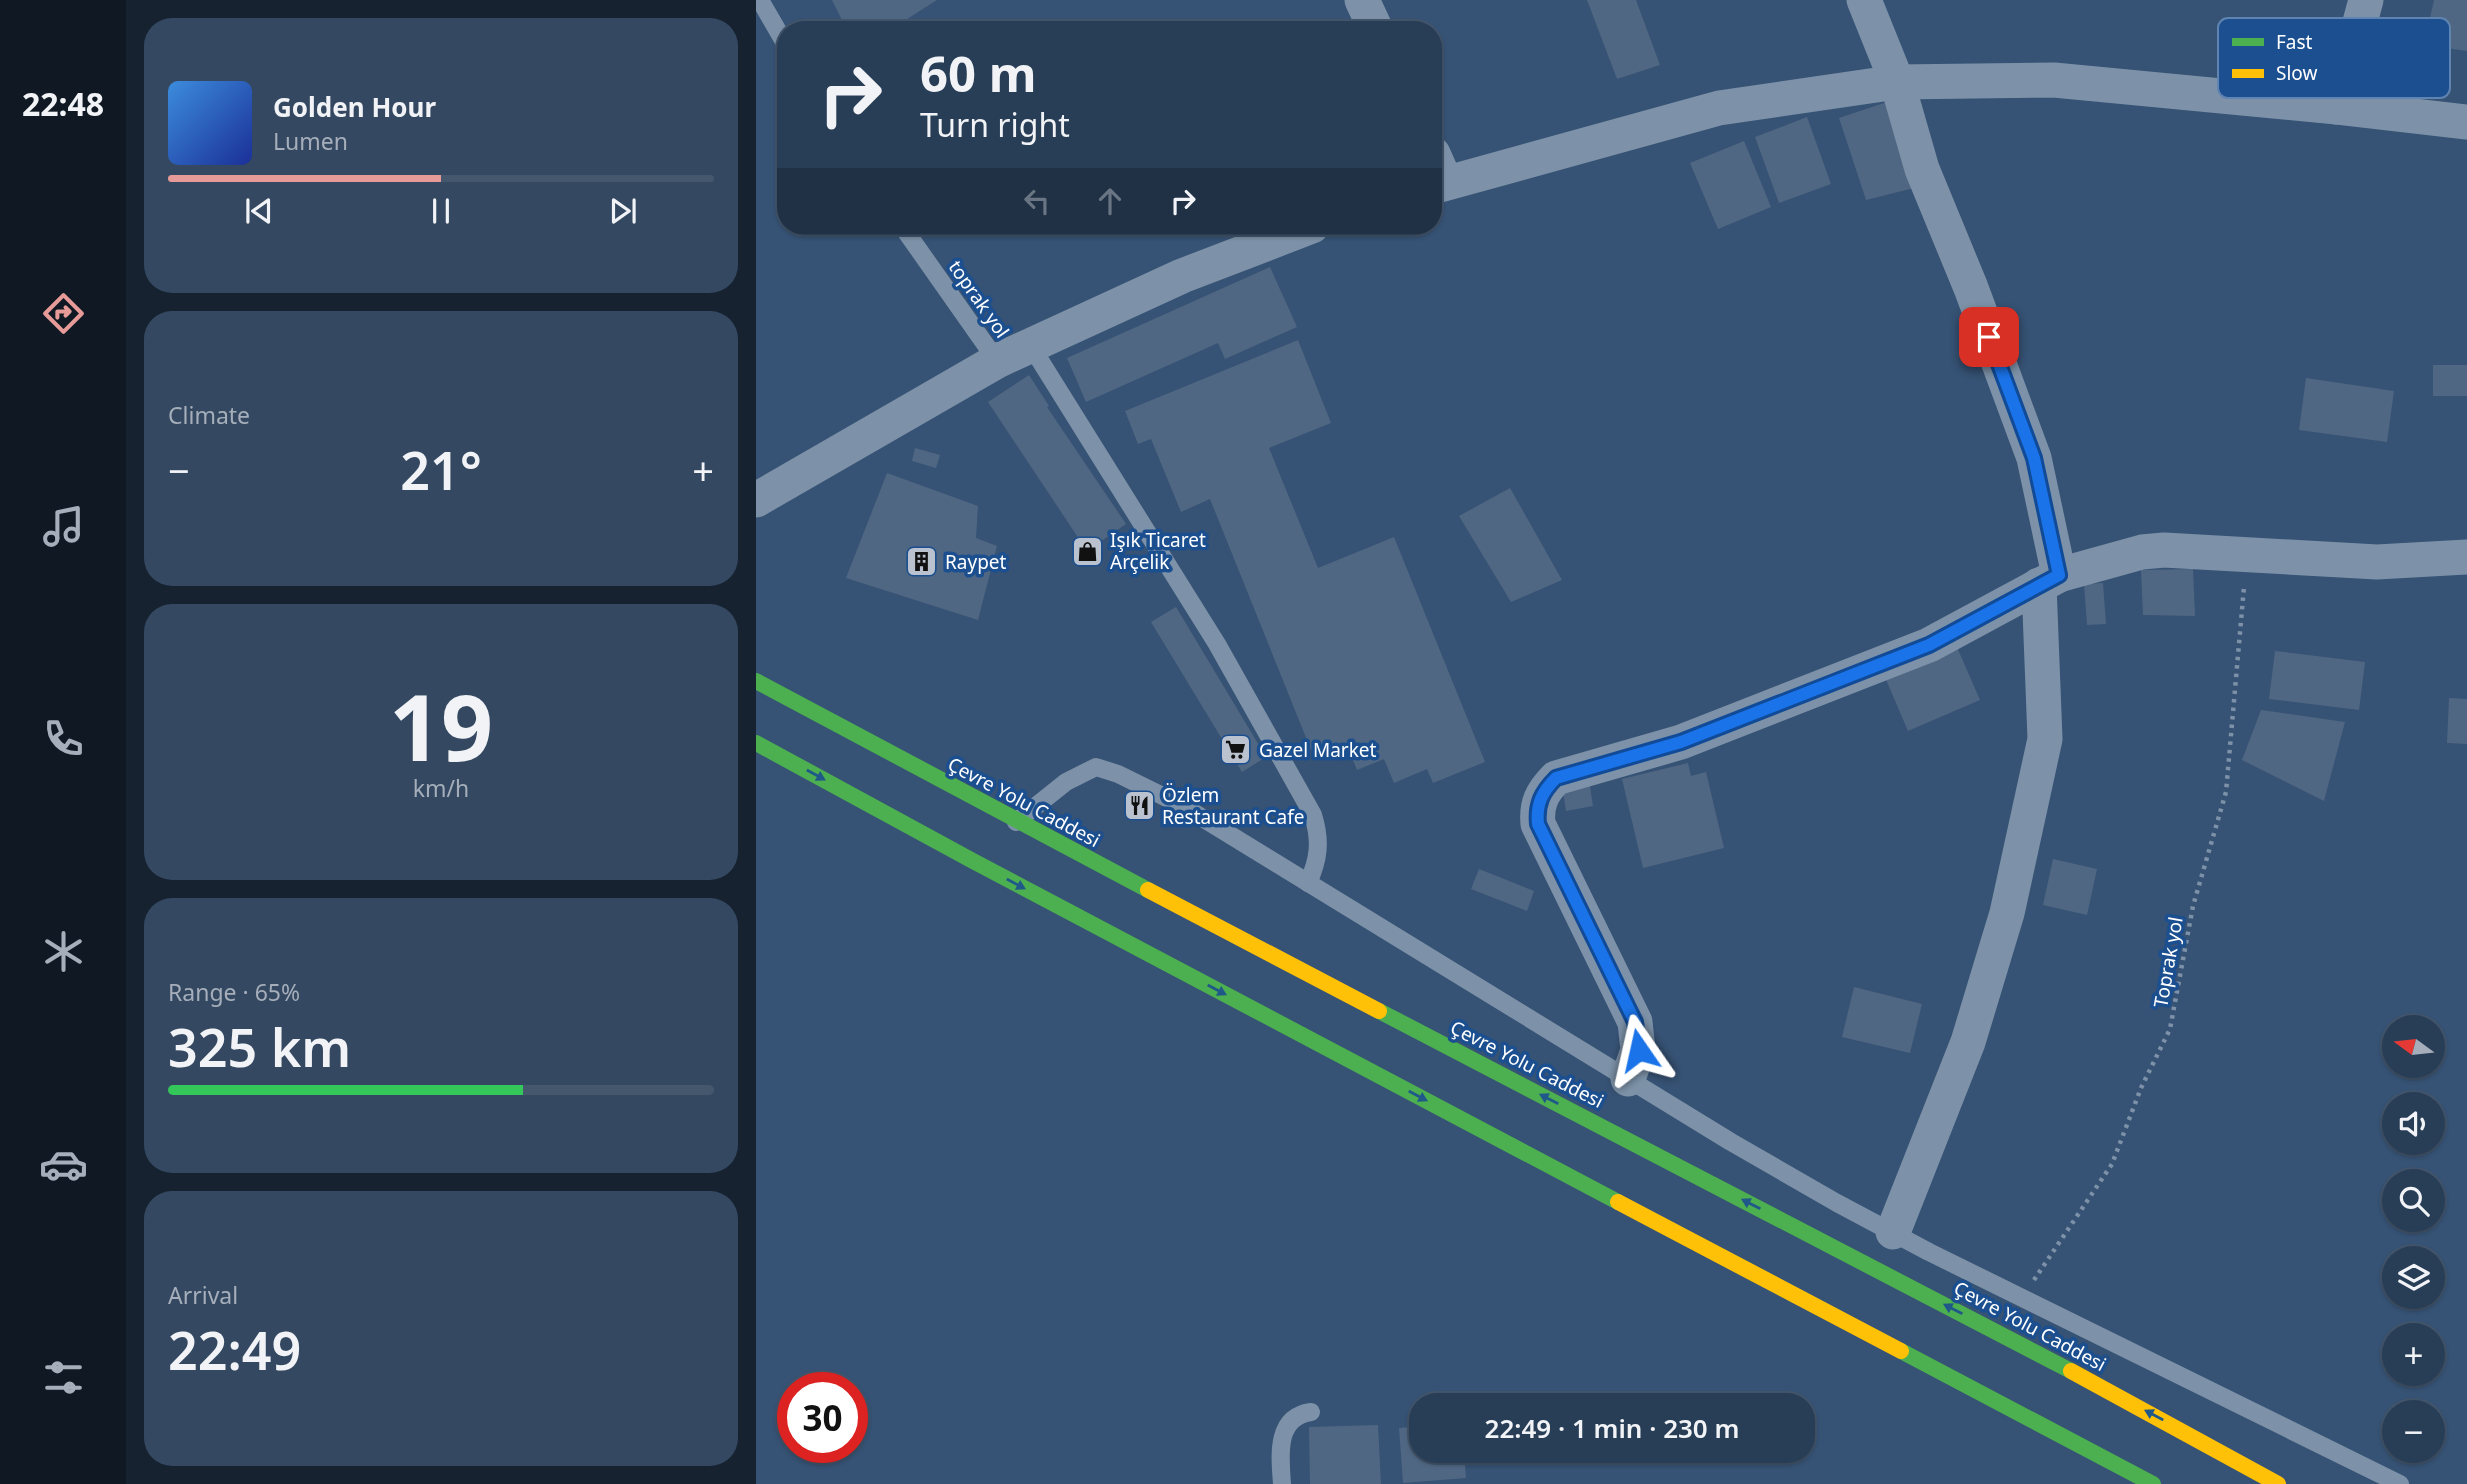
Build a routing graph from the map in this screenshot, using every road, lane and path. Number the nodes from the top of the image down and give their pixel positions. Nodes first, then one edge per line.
1 (760, 0) edge
2 (1362, 0) edge
3 (1864, 0) edge
4 (2366, 0) edge
5 (2361, 18) edge
6 (1372, 21) edge
7 (777, 30) edge
8 (1897, 82) junction
9 (2218, 96) edge
10 (2243, 98) edge
11 (2339, 98) edge
12 (2337, 107) junction
13 (2467, 122) edge
14 (1442, 174) edge
15 (908, 235) edge
16 (1289, 235) edge
17 (1031, 346) junction
18 (997, 362) junction
19 (756, 500) edge
20 (2246, 555) junction
21 (2467, 557) edge
22 (2049, 580) junction
23 (756, 681) edge
24 (756, 743) edge
25 (1016, 822) junction
26 (1308, 883) junction
27 (1628, 1079) junction
28 (1893, 1232) junction
29 (2022, 1298) junction
30 (1311, 1412) dead end
31 (2285, 1481) edge
32 (1282, 1484) edge
33 (2152, 1484) edge
34 (2400, 1484) edge

1 - 7 lane
2 - 6 street
3 - 8 street
4 - 5 street
8 - 9 street
8 - 14 street
8 - 22 street
10 - 12 street
11 - 12 street
12 - 13 street
15 - 18 lane, toprak yol
16 - 17 street
17 - 18 street
17 - 26 lane
18 - 19 street
20 - 21 street
20 - 22 street
20 - 29 path, Toprak yol
22 - 27 street
22 - 28 street
23 - 25 highway, Çevre Yolu Caddesi
24 -> 33 highway
25 - 26 lane
31 -> 25 highway, Çevre Yolu Caddesi
26 - 27 lane
27 - 28 lane
28 - 29 lane
29 - 34 lane
30 - 32 lane

